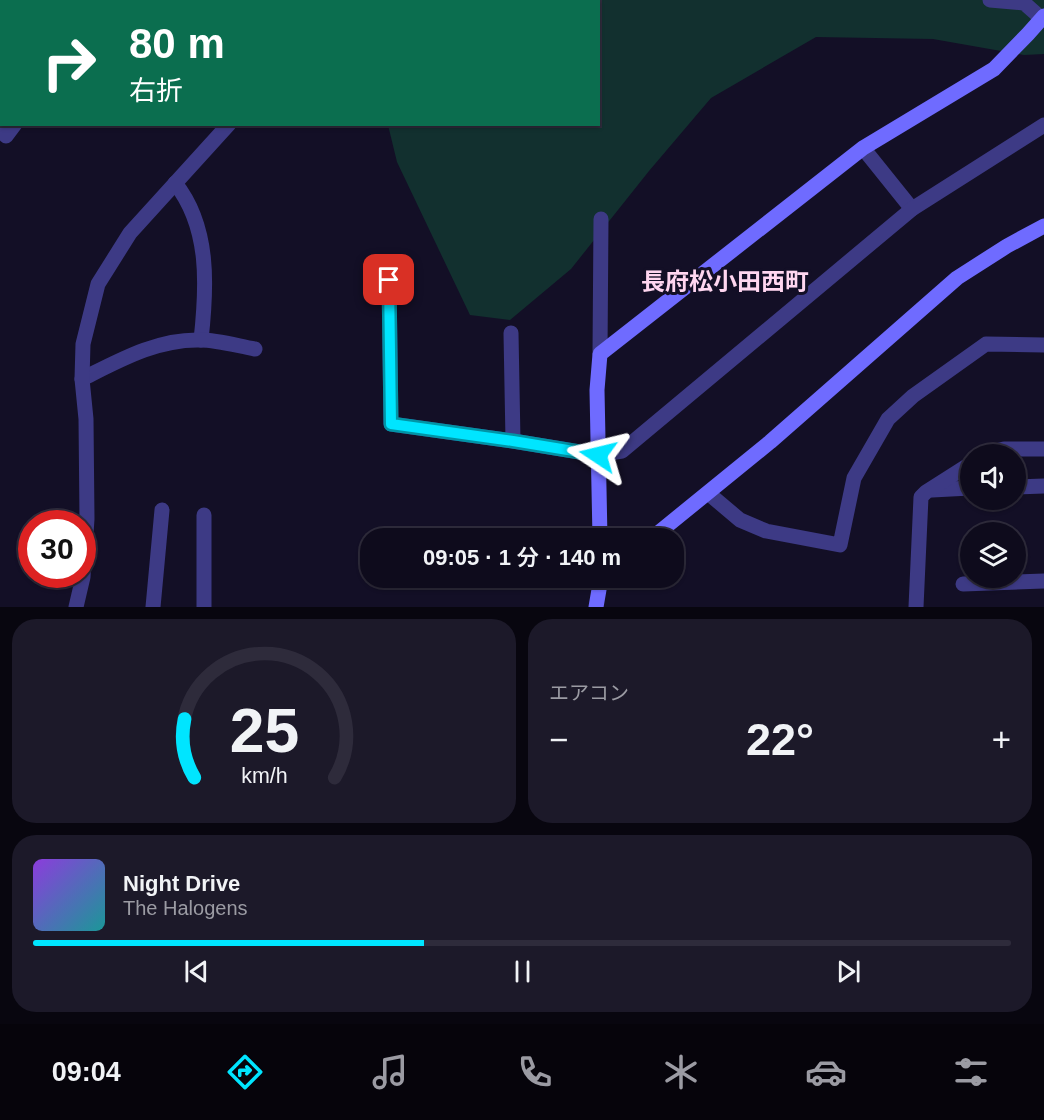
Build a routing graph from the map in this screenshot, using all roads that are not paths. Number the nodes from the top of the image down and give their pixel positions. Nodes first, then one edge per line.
1 (990, 0) edge
2 (1043, 17) edge
3 (1044, 125) edge
4 (14, 126) edge
5 (227, 126) edge
6 (0, 130) edge
7 (863, 148) junction
8 (175, 183) junction
9 (912, 209) junction
10 (601, 219) dead end
11 (1044, 226) edge
12 (389, 280) dead end
13 (511, 333) dead end
14 (201, 340) junction
15 (1044, 345) edge
16 (255, 349) dead end
17 (600, 354) junction
18 (82, 379) junction
19 (513, 441) junction
20 (1026, 449) edge
21 (1044, 449) edge
22 (598, 455) junction
23 (960, 471) edge
24 (1044, 486) edge
25 (1026, 487) edge
26 (960, 489) edge
27 (932, 490) junction
28 (708, 493) junction
29 (162, 510) dead end
30 (204, 515) dead end
31 (600, 528) edge
32 (664, 528) edge
33 (1044, 581) edge
34 (1026, 582) edge
35 (600, 588) edge
36 (76, 607) edge
37 (153, 607) edge
38 (204, 607) edge
39 (596, 607) edge
40 (916, 607) edge

1 - 2 street
2 - 7 street
3 - 9 street
4 - 6 street
5 - 8 street
7 - 9 street
7 - 17 street
8 - 14 street
8 - 18 street
9 - 22 street
10 - 17 street
11 - 28 street
12 - 19 street
13 - 19 street
14 - 16 street
14 - 18 street
15 - 28 street
17 - 22 street
18 - 36 street
19 - 22 street
20 - 21 street
22 - 31 street
23 - 27 street
24 - 25 street
26 - 27 street
27 - 40 street
28 - 32 street
29 - 37 street
30 - 38 street
33 - 34 street
35 - 39 street

